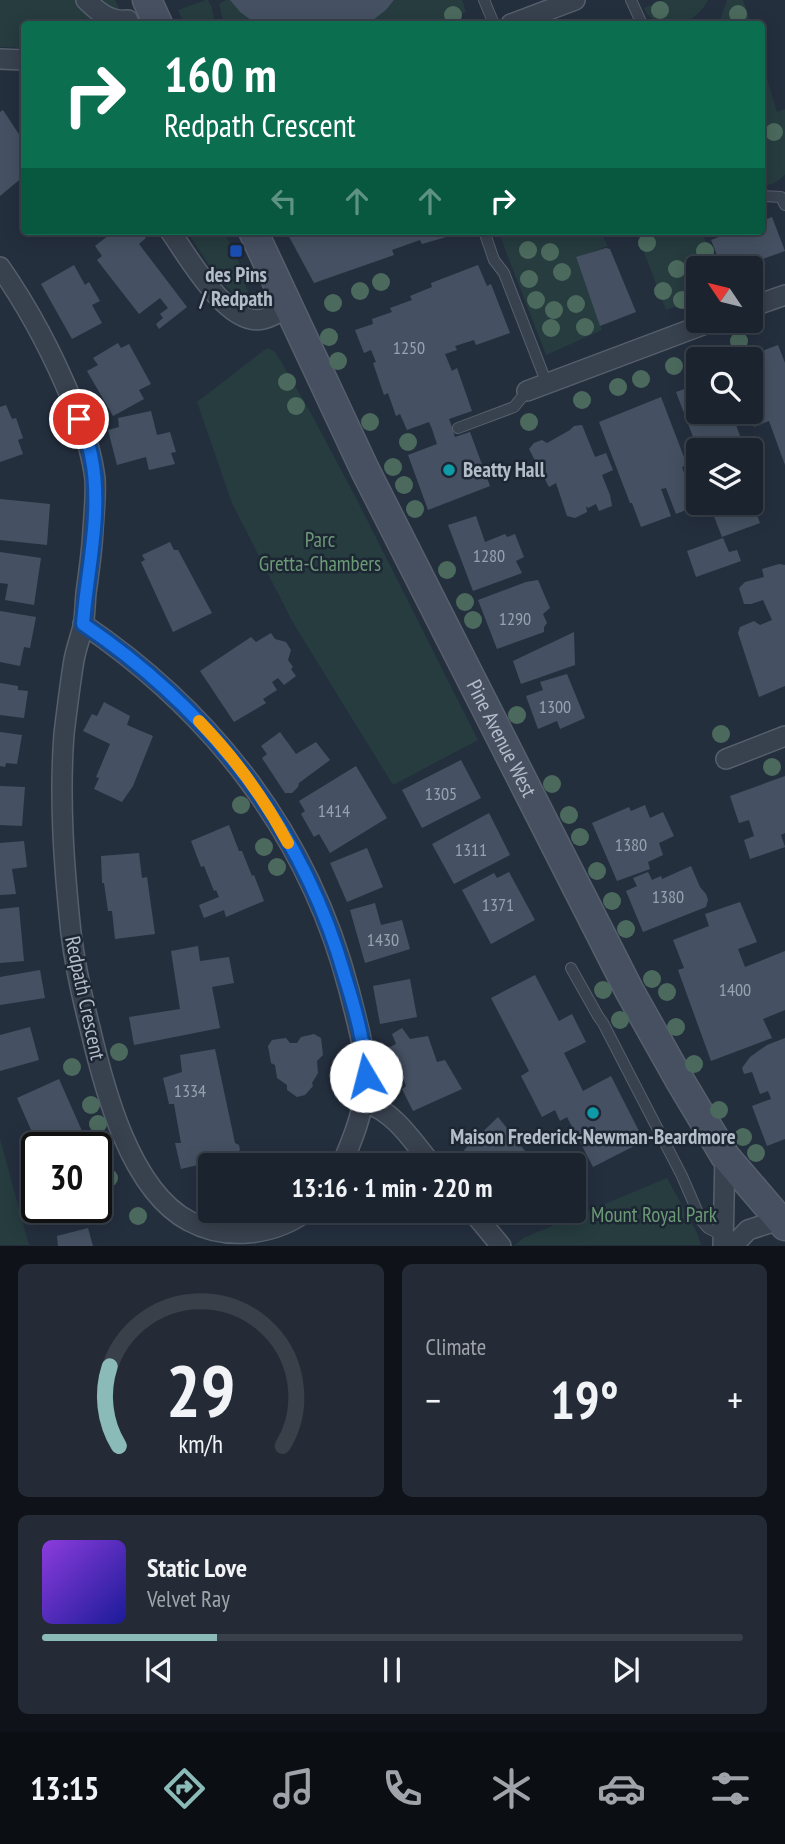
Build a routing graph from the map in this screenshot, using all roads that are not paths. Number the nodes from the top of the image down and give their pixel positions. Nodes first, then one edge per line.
1 (86, 0) edge
2 (484, 0) edge
3 (575, 0) edge
4 (631, 0) edge
5 (138, 10) edge
6 (154, 21) edge
7 (493, 21) edge
8 (519, 21) edge
9 (641, 21) edge
10 (0, 59) edge
11 (21, 60) edge
12 (765, 197) edge
13 (785, 205) edge
14 (173, 235) edge
15 (255, 235) edge
16 (485, 235) edge
17 (0, 267) edge
18 (785, 295) edge
19 (763, 303) edge
20 (289, 307) junction
21 (686, 331) edge
22 (547, 384) junction
23 (527, 391) joint
24 (458, 428) dead end
25 (83, 624) junction
26 (785, 736) edge
27 (726, 759) dead end
28 (572, 968) dead end
29 (363, 1102) junction
30 (346, 1153) edge
31 (422, 1153) edge
32 (725, 1156) junction
33 (287, 1223) edge
34 (482, 1223) edge
35 (782, 1223) edge
36 (726, 1242) edge
37 (501, 1245) edge

1 - 5 street
2 - 7 lane
3 - 8 street
4 - 9 lane
5 - 6 main road
10 - 11 street
12 - 13 lane
14 - 20 street
15 - 20 main road, Pine Avenue West
16 - 22 lane
17 - 25 street, Redpath Crescent
18 - 19 street
20 - 32 main road, Pine Avenue West
21 - 22 street
22 - 23 street
23 - 24 lane
25 - 29 street
25 - 33 street, Redpath Crescent
26 - 27 street
28 - 36 lane
29 - 30 street
29 - 31 street
32 - 35 main road, Pine Avenue West
32 - 36 street
34 - 37 street
35 - 36 street

